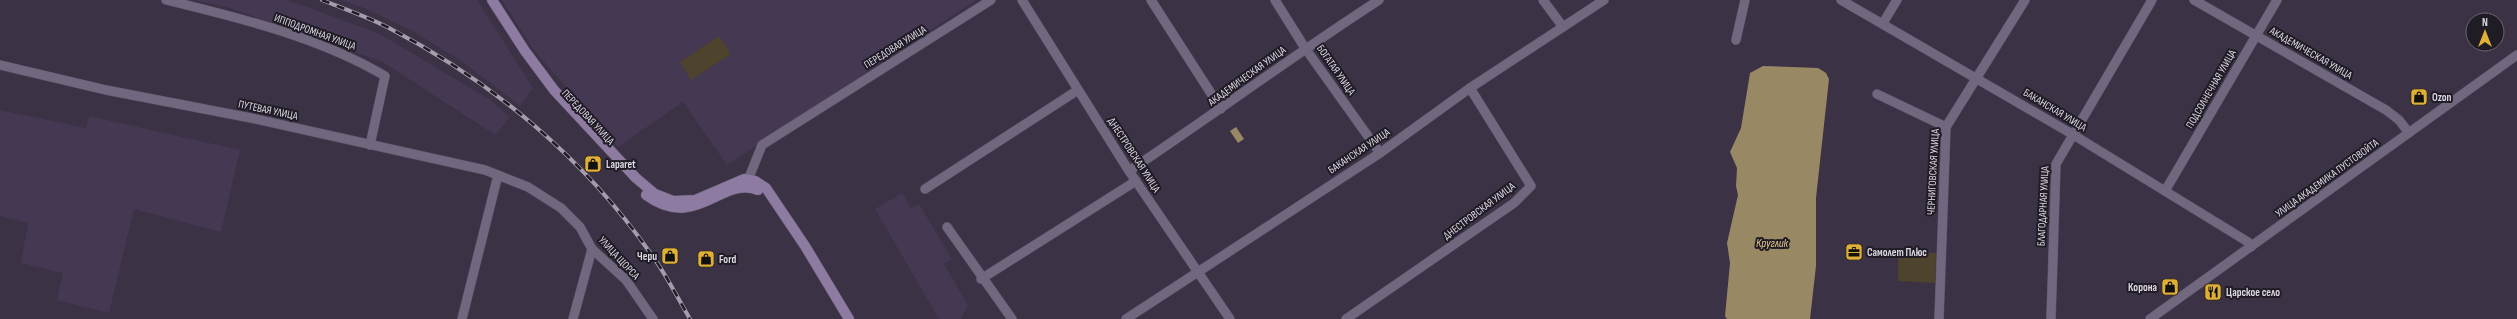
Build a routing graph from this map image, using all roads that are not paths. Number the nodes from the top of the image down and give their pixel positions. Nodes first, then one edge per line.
1 (166, 0) edge
2 (485, 0) edge
3 (492, 0) edge
4 (991, 0) edge
5 (1022, 0) edge
6 (1151, 0) edge
7 (1275, 0) edge
8 (1379, 0) edge
9 (1543, 0) edge
10 (1604, 0) edge
11 (1745, 0) edge
12 (1841, 0) edge
13 (1897, 0) edge
14 (2025, 0) edge
15 (2152, 0) edge
16 (2194, 0) edge
17 (2277, 0) edge
18 (1883, 23) junction
19 (1563, 27) junction
20 (2256, 35) junction
21 (1736, 40) dead end
22 (1305, 48) junction
23 (2517, 55) edge
24 (0, 65) edge
25 (1978, 79) junction
26 (1470, 88) junction
27 (1078, 90) junction
28 (1877, 94) dead end
29 (1221, 109) junction
30 (1946, 127) junction
31 (2409, 133) junction
32 (2072, 134) junction
33 (370, 145) junction
34 (1380, 153) junction
35 (1129, 172) junction
36 (498, 175) junction
37 (1136, 181) junction
38 (747, 183) junction
39 (528, 186) joint
40 (925, 189) dead end
41 (2166, 191) junction
42 (946, 227) dead end
43 (2251, 247) junction
44 (592, 249) junction
45 (1197, 270) junction
46 (981, 279) junction
47 (462, 319) edge
48 (573, 319) edge
49 (653, 319) edge
50 (842, 319) edge
51 (849, 319) edge
52 (1012, 319) edge
53 (1126, 319) edge
54 (1230, 319) edge
55 (1346, 319) edge
56 (1939, 319) edge
57 (2051, 319) edge
58 (2150, 319) edge

1 - 33 street, ИППОДРОМНАЯ УЛИЦА
2 - 38 main road, ПЕРЕДОВАЯ УЛИЦА
3 - 38 main road, ПЕРЕДОВАЯ УЛИЦА
4 - 38 street, ПЕРЕДОВАЯ УЛИЦА
5 - 27 street, ДНЕСТРОВСКАЯ УЛИЦА
6 - 29 street
7 - 22 street, БОГАТАЯ УЛИЦА
8 - 22 street, АКАДЕМИЧЕСКАЯ УЛИЦА
9 - 19 street
10 - 19 street, БАКАНСКАЯ УЛИЦА
11 - 21 street
12 - 18 street, БАКАНСКАЯ УЛИЦА
13 - 18 street
14 - 25 street, ЧЕРНИГОВСКАЯ УЛИЦА
15 - 32 street, БЛАГОДАРНАЯ УЛИЦА
16 - 20 street, АКАДЕМИЧЕСКАЯ УЛИЦА
17 - 20 street, ПОДСОЛНЕЧНАЯ УЛИЦА
18 - 25 street, БАКАНСКАЯ УЛИЦА
19 - 26 street, БАКАНСКАЯ УЛИЦА
20 - 31 street, АКАДЕМИЧЕСКАЯ УЛИЦА
20 - 41 street, ПОДСОЛНЕЧНАЯ УЛИЦА
22 - 29 street, АКАДЕМИЧЕСКАЯ УЛИЦА
22 - 34 street, БОГАТАЯ УЛИЦА
23 - 31 street, УЛИЦА АКАДЕМИКА ПУСТОВОЙТА
24 - 33 street, ПУТЕВАЯ УЛИЦА
25 - 30 street, ЧЕРНИГОВСКАЯ УЛИЦА
25 - 32 street, БАКАНСКАЯ УЛИЦА
26 - 34 street, БАКАНСКАЯ УЛИЦА
26 - 55 street, ДНЕСТРОВСКАЯ УЛИЦА
27 - 35 street, ДНЕСТРОВСКАЯ УЛИЦА
27 - 40 street
28 - 30 street
29 - 35 street, АКАДЕМИЧЕСКАЯ УЛИЦА
30 - 56 street, ЧЕРНИГОВСКАЯ УЛИЦА
31 - 43 street, УЛИЦА АКАДЕМИКА ПУСТОВОЙТА
32 - 41 street, БАКАНСКАЯ УЛИЦА
32 - 57 street, БЛАГОДАРНАЯ УЛИЦА
33 - 36 street, ПУТЕВАЯ УЛИЦА
34 - 45 street, БАКАНСКАЯ УЛИЦА
35 - 37 street, ДНЕСТРОВСКАЯ УЛИЦА
36 - 39 street, ПУТЕВАЯ УЛИЦА
36 - 47 street
37 - 45 street, ДНЕСТРОВСКАЯ УЛИЦА
37 - 46 street
38 - 50 main road
38 - 51 main road
39 - 44 street, УЛИЦА ЩОРСА
41 - 43 street, БАКАНСКАЯ УЛИЦА
42 - 46 street
43 - 58 street, УЛИЦА АКАДЕМИКА ПУСТОВОЙТА
44 - 48 street
44 - 49 street, УЛИЦА ЩОРСА
45 - 53 street, БАКАНСКАЯ УЛИЦА
45 - 54 street, ДНЕСТРОВСКАЯ УЛИЦА
46 - 52 street

